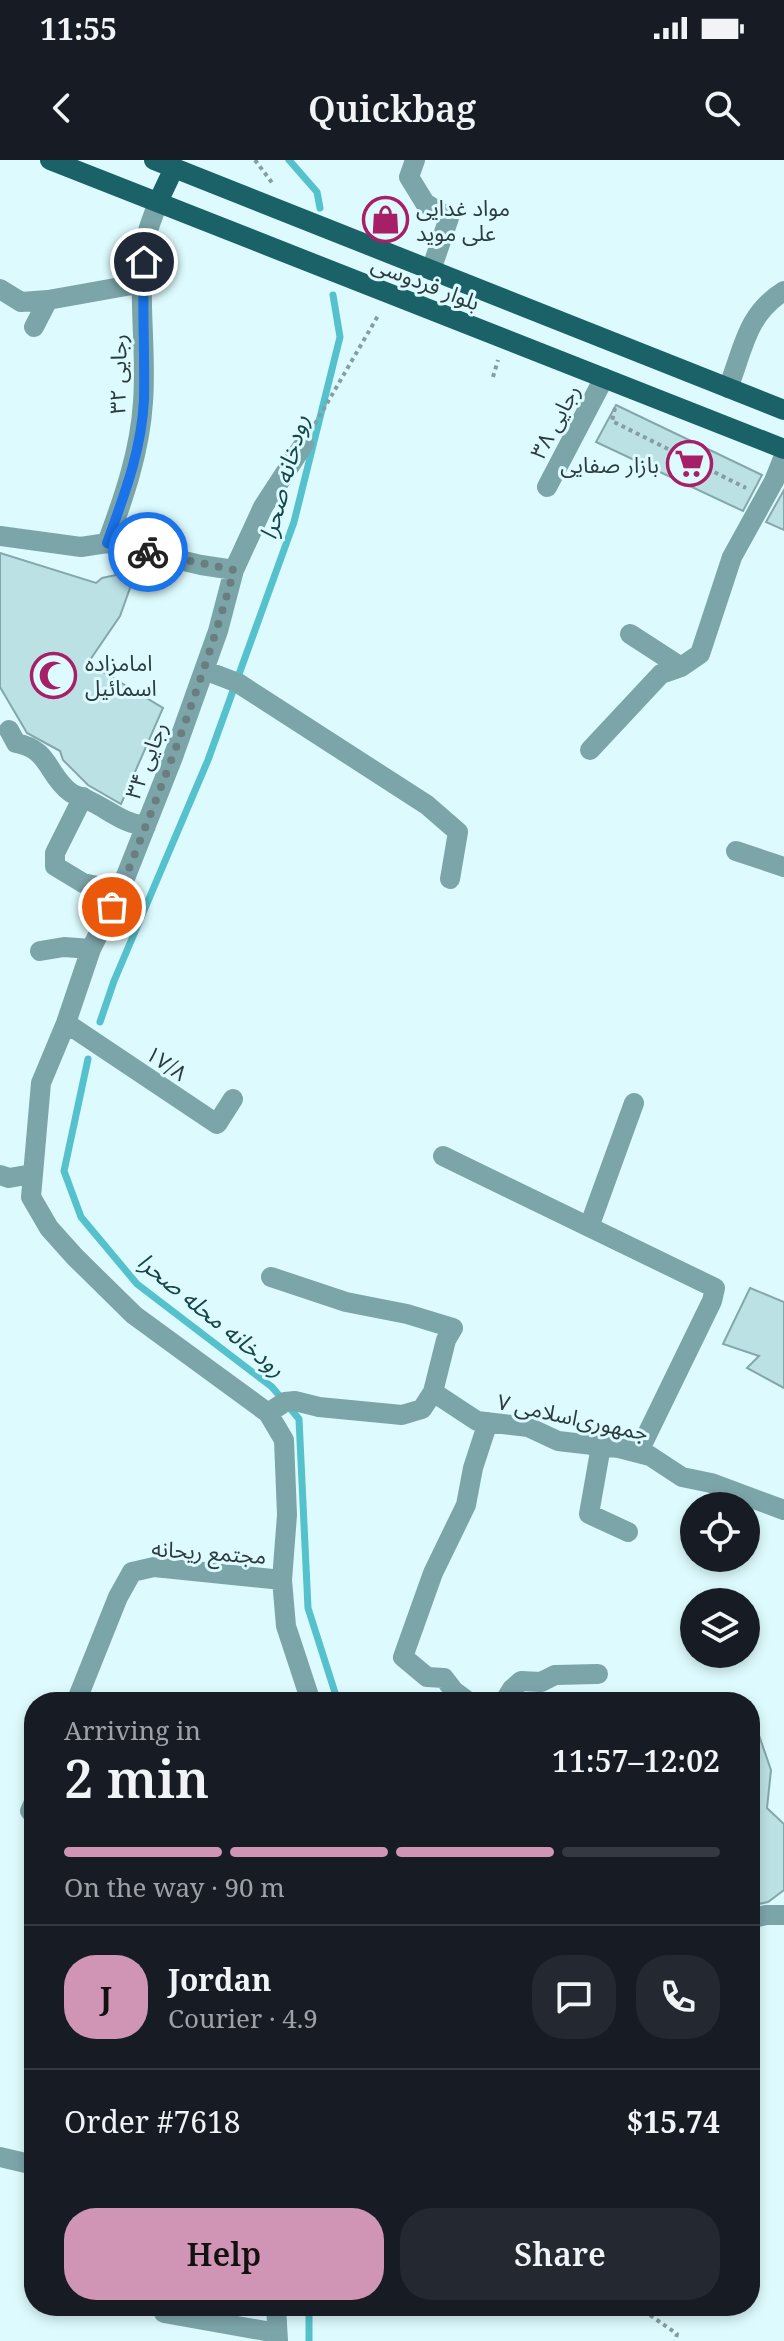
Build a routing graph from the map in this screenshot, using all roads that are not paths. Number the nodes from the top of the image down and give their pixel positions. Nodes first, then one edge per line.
1 (50, 160) edge
2 (154, 160) edge
3 (415, 160) edge
4 (174, 168) junction
5 (158, 202) junction
6 (431, 270) junction
7 (143, 283) junction
8 (0, 289) edge
9 (784, 291) edge
10 (48, 300) junction
11 (34, 327) dead end
12 (613, 382) junction
13 (728, 388) junction
14 (784, 410) edge
15 (304, 444) road end
16 (784, 449) edge
17 (784, 456) edge
18 (547, 487) dead end
19 (0, 536) edge
20 (107, 543) junction
21 (234, 570) junction
22 (630, 634) dead end
23 (681, 667) junction
24 (205, 671) junction
25 (3, 729) edge
26 (590, 750) dead end
27 (83, 797) junction
28 (146, 826) junction
29 (736, 851) dead end
30 (784, 867) edge
31 (450, 879) dead end
32 (120, 891) junction
33 (91, 949) junction
34 (40, 951) dead end
35 (66, 1023) junction
36 (233, 1099) dead end
37 (634, 1103) dead end
38 (443, 1156) dead end
39 (32, 1174) junction
40 (0, 1175) edge
41 (589, 1227) junction
42 (271, 1277) dead end
43 (433, 1392) junction
44 (283, 1406) junction
45 (488, 1422) junction
46 (601, 1446) junction
47 (638, 1453) junction
48 (784, 1510) edge
49 (628, 1532) dead end
50 (282, 1580) junction
51 (598, 1674) dead end
52 (80, 1692) edge
53 (308, 1692) edge
54 (455, 1692) edge
55 (510, 1692) edge
56 (784, 1915) edge
57 (760, 1918) edge
58 (0, 2157) edge
59 (24, 2163) edge
60 (178, 2316) edge
61 (276, 2316) edge
62 (277, 2337) edge

1 - 5 main road, بلوار فردوسی
2 - 4 main road, بلوار فردوسی
3 - 6 street
4 - 5 main road
4 - 6 main road, بلوار فردوسی
5 - 7 street, رجایی ۳۲
5 - 12 main road, بلوار فردوسی
6 - 13 main road, بلوار فردوسی
7 - 10 street
7 - 20 street, رجایی ۳۲
8 - 10 street
9 - 13 street
10 - 11 street
12 - 16 main road, بلوار فردوسی
12 - 18 street, رجایی ۳۸
13 - 14 main road, بلوار فردوسی
15 - 21 street, رجایی ۳۴
17 - 23 street
19 - 20 street
20 - 21 street
21 - 24 street, رجایی ۳۴
22 - 23 street
23 - 26 street
24 - 28 street, رجایی ۳۴
24 - 31 street
25 - 27 street
27 - 28 street
27 - 32 street
28 - 32 street, رجایی ۳۴
29 - 30 street
32 - 33 street, رجایی ۳۴
33 - 34 street
33 - 35 street, رجایی ۳۴
35 - 36 street, ۱۷/۸
35 - 39 street, رجایی ۳۴
37 - 41 street
38 - 41 street
39 - 40 street
39 - 44 street, رجایی ۳۴
41 - 47 street
42 - 43 street
43 - 44 street
43 - 45 street, جمهوری‌اسلامی ۷
44 - 50 street
45 - 46 street, جمهوری‌اسلامی ۷
45 - 54 street
46 - 47 street, جمهوری‌اسلامی ۷
46 - 49 street
47 - 48 street, جمهوری‌اسلامی ۷
50 - 52 street, مجتمع ریحانه
50 - 53 street
51 - 55 street
56 - 57 street
58 - 59 street
60 - 62 street
61 - 62 street

